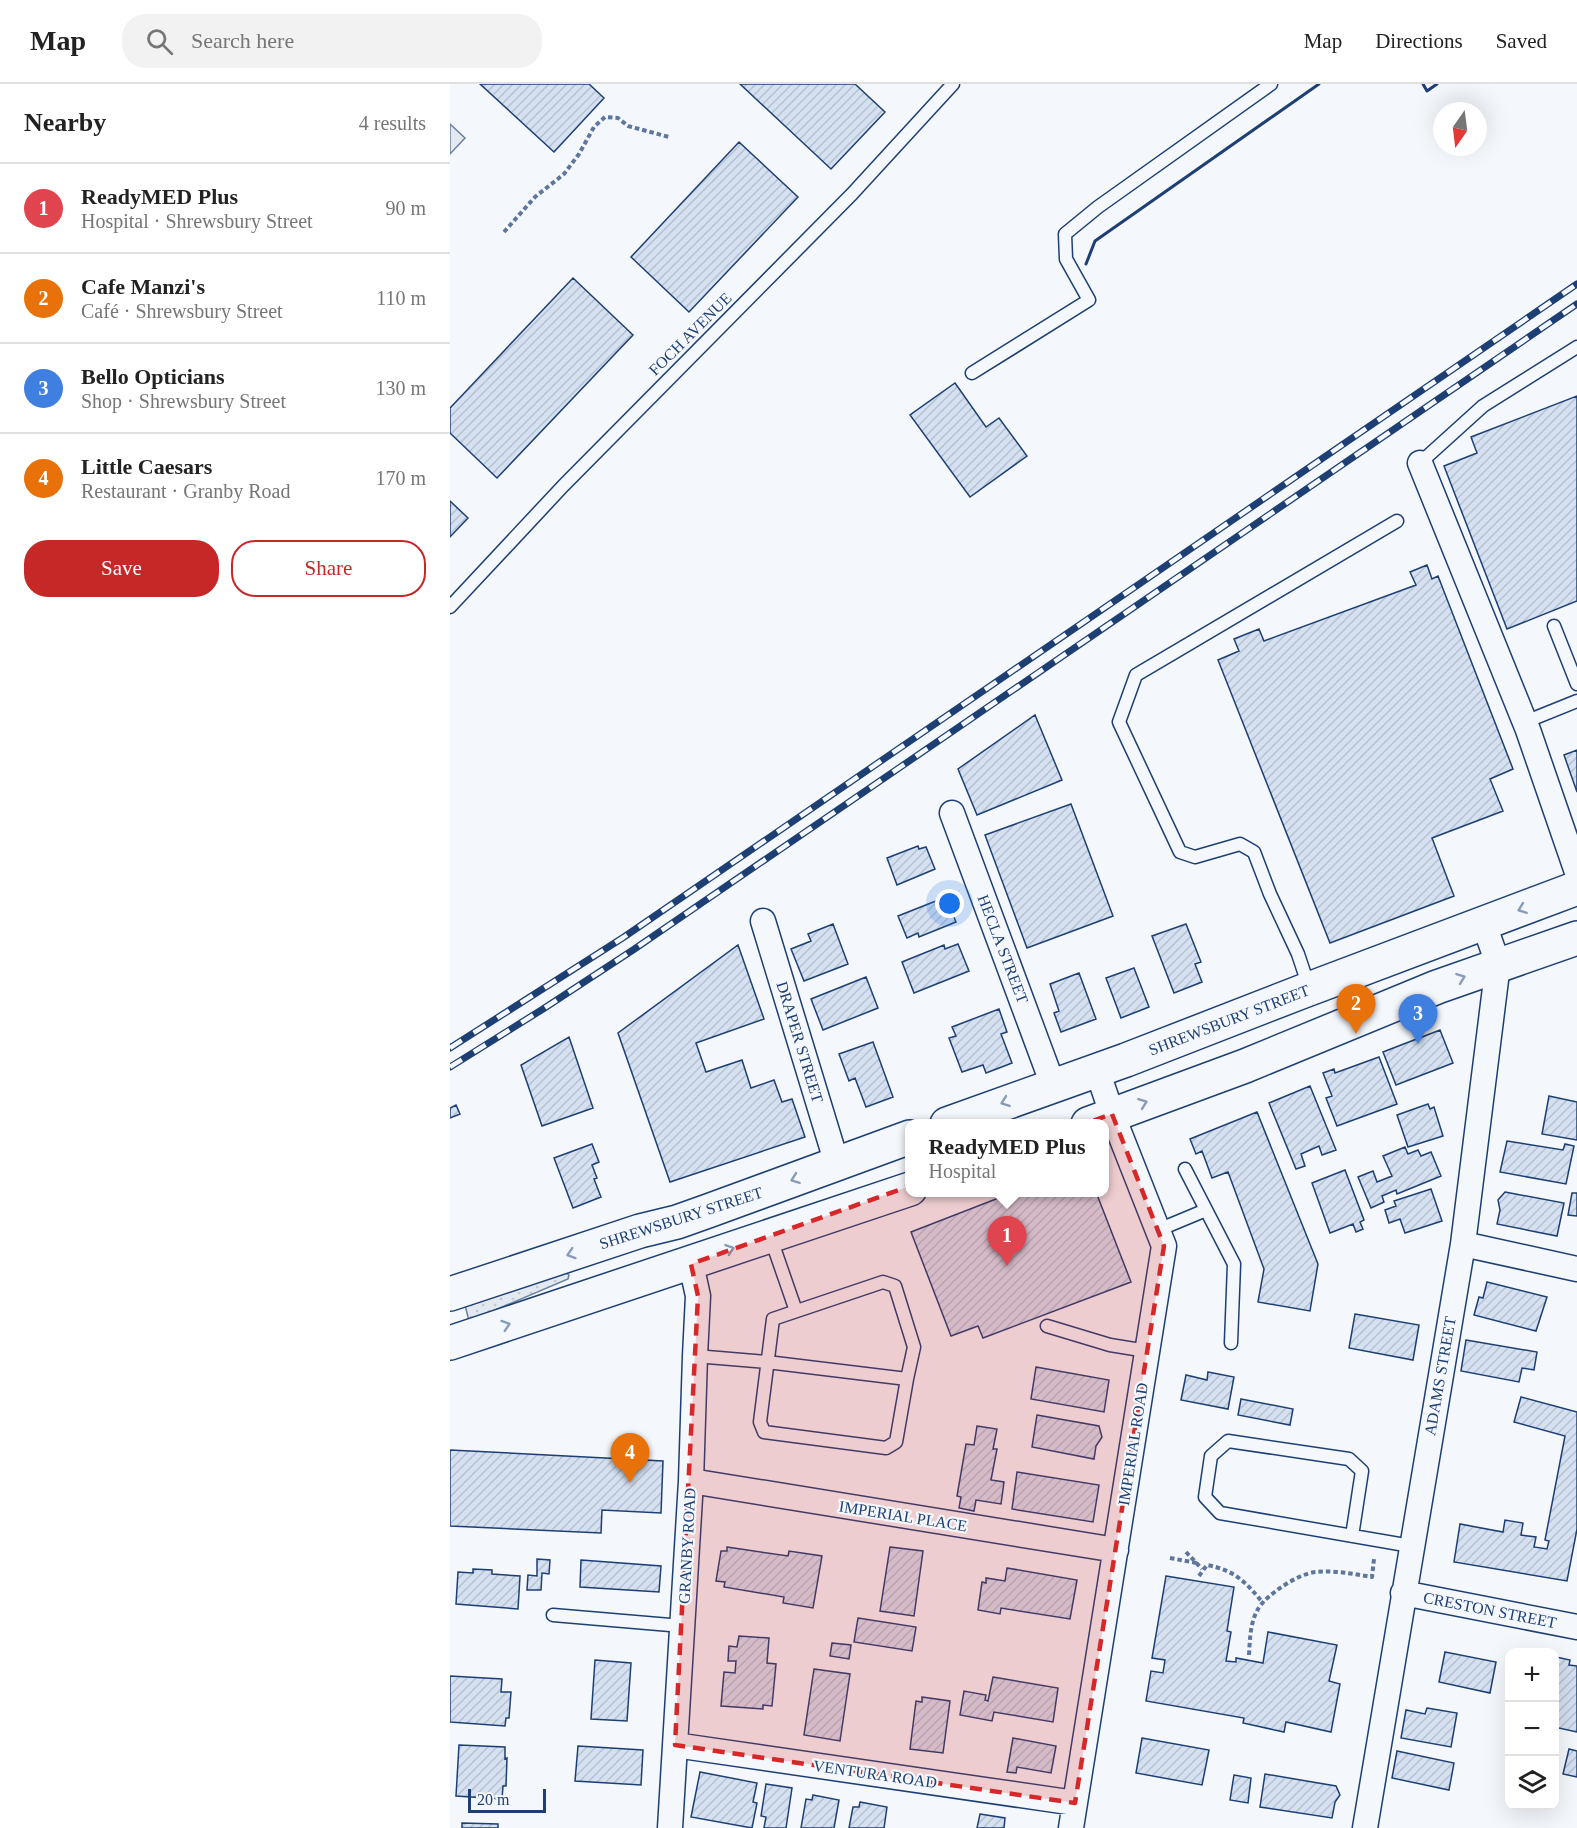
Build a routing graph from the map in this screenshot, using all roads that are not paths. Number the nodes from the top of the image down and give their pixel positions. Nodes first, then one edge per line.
1 (1271, 84) edge
2 (948, 86) edge
3 (1577, 347) edge
4 (972, 373) dead end
5 (1420, 463) joint
6 (1397, 520) dead end
7 (450, 607) edge
8 (1554, 626) dead end
9 (1577, 684) edge
10 (1577, 701) edge
11 (1525, 722) junction
12 (952, 813) dead end
13 (1577, 872) edge
14 (1577, 888) edge
15 (763, 921) dead end
16 (1484, 924) junction
17 (1577, 938) edge
18 (1498, 964) junction
19 (1309, 988) junction
20 (1097, 1070) junction
21 (1053, 1085) junction
22 (961, 1119) edge
23 (1100, 1119) edge
24 (1109, 1136) edge
25 (905, 1138) edge
26 (837, 1164) junction
27 (1185, 1169) dead end
28 (905, 1190) edge
29 (1206, 1210) junction
30 (1158, 1230) junction
31 (770, 1236) junction
32 (1463, 1244) junction
33 (691, 1264) junction
34 (1577, 1269) edge
35 (450, 1294) edge
36 (796, 1311) junction
37 (1047, 1326) dead end
38 (450, 1343) edge
39 (1231, 1343) dead end
40 (1147, 1352) junction
41 (696, 1356) junction
42 (767, 1362) junction
43 (907, 1379) junction
44 (691, 1481) junction
45 (1352, 1536) junction
46 (1411, 1546) junction
47 (1116, 1550) junction
48 (1403, 1593) junction
49 (553, 1615) dead end
50 (682, 1626) junction
51 (1577, 1627) edge
52 (675, 1745) junction
53 (1075, 1803) junction
54 (670, 1828) edge
55 (1071, 1828) edge
56 (1365, 1828) edge

1 - 4 lane
2 - 7 lane, FOCH AVENUE
3 - 5 lane
5 - 11 street
6 - 19 lane
8 - 9 lane
10 - 11 lane
11 - 13 street
12 - 21 street, HECLA STREET
14 -> 16 main road, SHREWSBURY STREET
15 - 26 street, DRAPER STREET
16 - 18 street, ADAMS STREET
16 - 19 main road, SHREWSBURY STREET
17 - 18 main road
23 -> 18 main road
18 - 32 street, ADAMS STREET
19 - 20 main road, SHREWSBURY STREET
20 - 21 main road, SHREWSBURY STREET
20 - 23 street, IMPERIAL ROAD
21 -> 22 main road, SHREWSBURY STREET
24 - 30 street, IMPERIAL ROAD
25 - 26 main road, SHREWSBURY STREET
26 -> 35 main road, SHREWSBURY STREET
27 - 29 lane
28 - 31 main road
29 - 30 lane
29 - 39 lane
30 - 40 street, IMPERIAL ROAD
33 -> 31 main road
31 - 36 lane
32 - 34 street
32 - 46 street, ADAMS STREET
38 -> 33 main road
33 - 41 street, GRANBY ROAD
36 - 42 lane
36 - 43 lane
37 - 40 lane
40 - 47 street, IMPERIAL ROAD
41 - 42 lane
41 - 44 street, GRANBY ROAD
42 - 43 lane
42 - 43 lane
44 - 47 street, IMPERIAL PLACE
44 - 50 street, GRANBY ROAD
45 - 45 lane
45 - 46 lane
46 - 48 street, ADAMS STREET
47 - 53 street, IMPERIAL ROAD
48 - 51 street, CRESTON STREET
48 - 56 street, ADAMS STREET
49 - 50 lane
50 - 52 street, GRANBY ROAD
52 - 53 street, VENTURA ROAD
52 - 54 street, GRANBY ROAD
53 - 55 street, IMPERIAL ROAD

